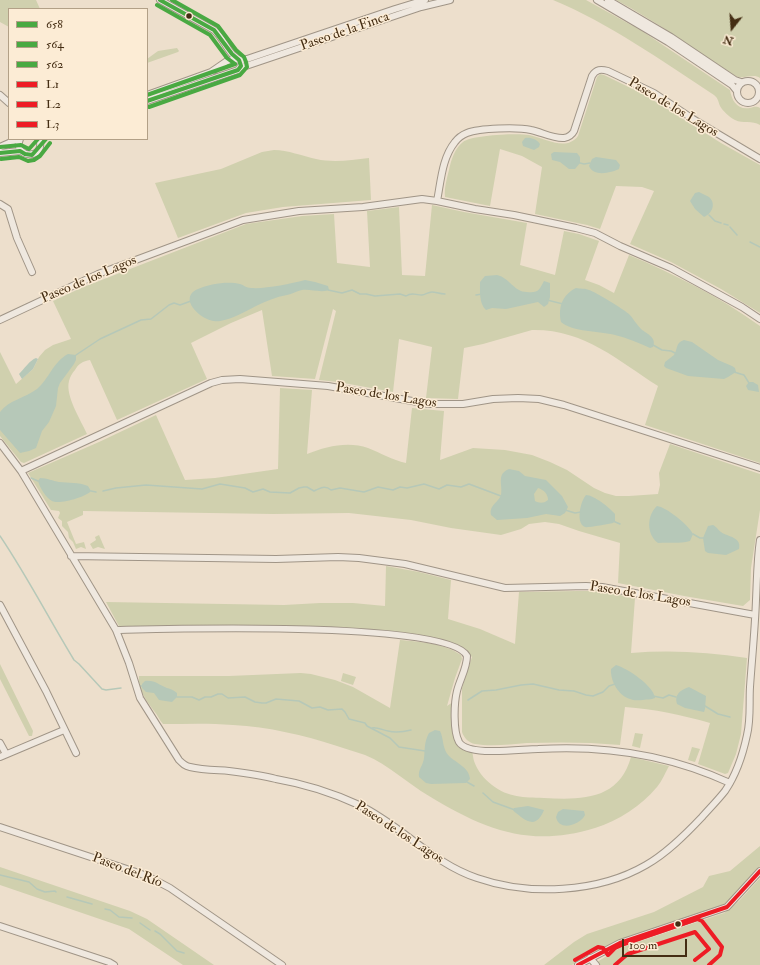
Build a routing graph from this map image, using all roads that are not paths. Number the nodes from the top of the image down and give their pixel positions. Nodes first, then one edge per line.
1 (160, 0) edge
2 (425, 0) edge
3 (450, 0) edge
4 (596, 0) edge
5 (608, 0) edge
6 (226, 46) junction
7 (238, 59) junction
8 (222, 64) junction
9 (240, 68) junction
10 (224, 74) junction
11 (760, 79) edge
12 (751, 81) junction
13 (741, 82) junction
14 (736, 90) junction
15 (759, 91) edge
16 (0, 95) edge
17 (148, 95) edge
18 (148, 101) edge
19 (8, 102) edge
20 (757, 102) edge
21 (17, 140) edge
22 (19, 140) edge
23 (40, 142) edge
24 (0, 147) edge
25 (20, 150) junction
26 (0, 153) edge
27 (760, 159) edge
28 (437, 201) junction
29 (0, 204) edge
30 (32, 272) dead end
31 (760, 319) edge
32 (0, 320) edge
33 (0, 443) edge
34 (760, 468) edge
35 (21, 471) junction
36 (760, 540) edge
37 (71, 556) junction
38 (0, 605) edge
39 (755, 615) junction
40 (116, 630) junction
41 (64, 730) junction
42 (0, 743) edge
43 (76, 753) dead end
44 (3, 755) edge
45 (730, 783) junction
46 (0, 827) edge
47 (760, 871) edge
48 (0, 926) edge
49 (594, 956) junction
50 (114, 965) edge
51 (282, 965) edge
52 (578, 965) edge
53 (596, 965) edge

1 - 6 street
2 - 7 street, Paseo de la Finca
3 - 9 street, Paseo de la Finca
4 - 14 street
5 - 13 street
6 - 7 street
6 - 8 street
7 - 8 street, Paseo de la Finca
7 - 9 street
8 - 10 street
8 - 17 street
9 - 10 street, Paseo de la Finca
10 - 18 street
11 - 12 street
12 - 13 street
12 - 15 street
13 - 14 street
14 - 20 street
15 - 20 street
16 - 19 street
21 - 24 street
22 - 25 street
23 - 25 street
25 - 26 street
27 - 28 street, Paseo de los Lagos
28 - 31 street, Paseo de los Lagos
28 - 32 street, Paseo de los Lagos
29 - 30 street
33 - 35 street, Paseo de los Lagos
34 - 35 street, Paseo de los Lagos
35 - 37 street, Paseo de los Lagos
36 - 39 street, Paseo de los Lagos
37 - 39 street, Paseo de los Lagos
37 - 40 street, Paseo de los Lagos
38 - 41 street
39 - 45 street, Paseo de los Lagos
40 - 45 street
40 - 45 street, Paseo de los Lagos
41 - 43 street
41 - 44 street
42 - 44 street
46 - 51 street, Paseo del Río
47 - 49 street
48 - 50 street
49 - 52 street
49 - 53 street

